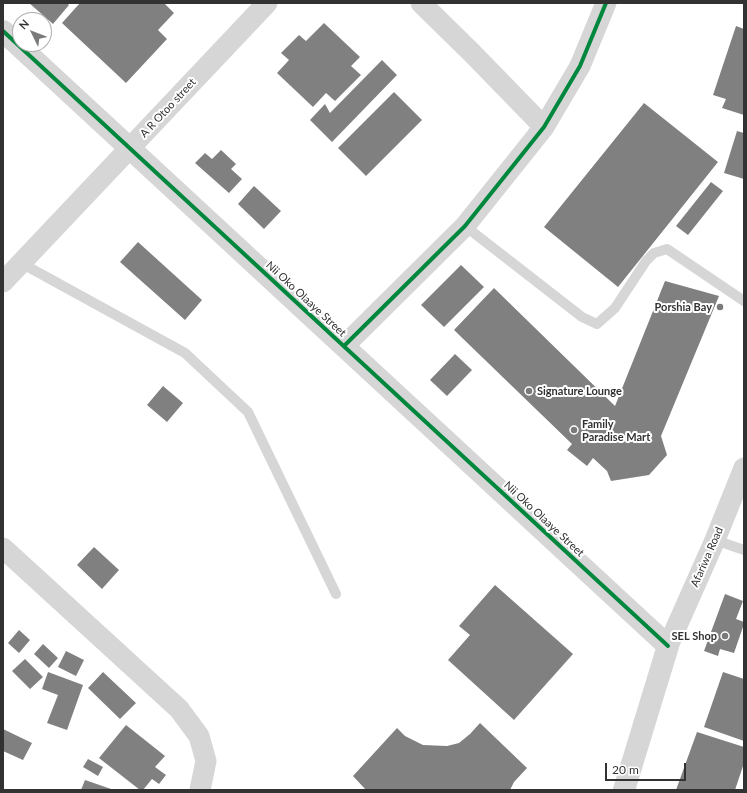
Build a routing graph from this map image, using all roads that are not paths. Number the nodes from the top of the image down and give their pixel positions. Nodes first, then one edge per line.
1 (267, 3) edge
2 (421, 3) edge
3 (606, 3) edge
4 (3, 31) edge
5 (544, 127) junction
6 (130, 148) junction
7 (465, 226) junction
8 (21, 263) junction
9 (3, 282) edge
10 (744, 301) edge
11 (344, 346) junction
12 (744, 468) edge
13 (715, 540) junction
14 (3, 548) edge
15 (744, 550) edge
16 (336, 594) dead end
17 (668, 646) junction
18 (200, 790) edge
19 (624, 790) edge

1 - 6 street, A R Otoo street
2 - 5 street
3 - 5 street
4 - 6 street, Nii Oko Olaaye Street
5 - 7 street
6 - 8 street, A R Otoo street
6 - 11 street, Nii Oko Olaaye Street
7 - 10 lane
7 - 11 street
8 - 9 street, A R Otoo street
8 - 16 lane
11 - 17 street, Nii Oko Olaaye Street
12 - 13 street, Afariwa Road
13 - 15 lane
13 - 17 street, Afariwa Road
14 - 18 street
17 - 19 street

